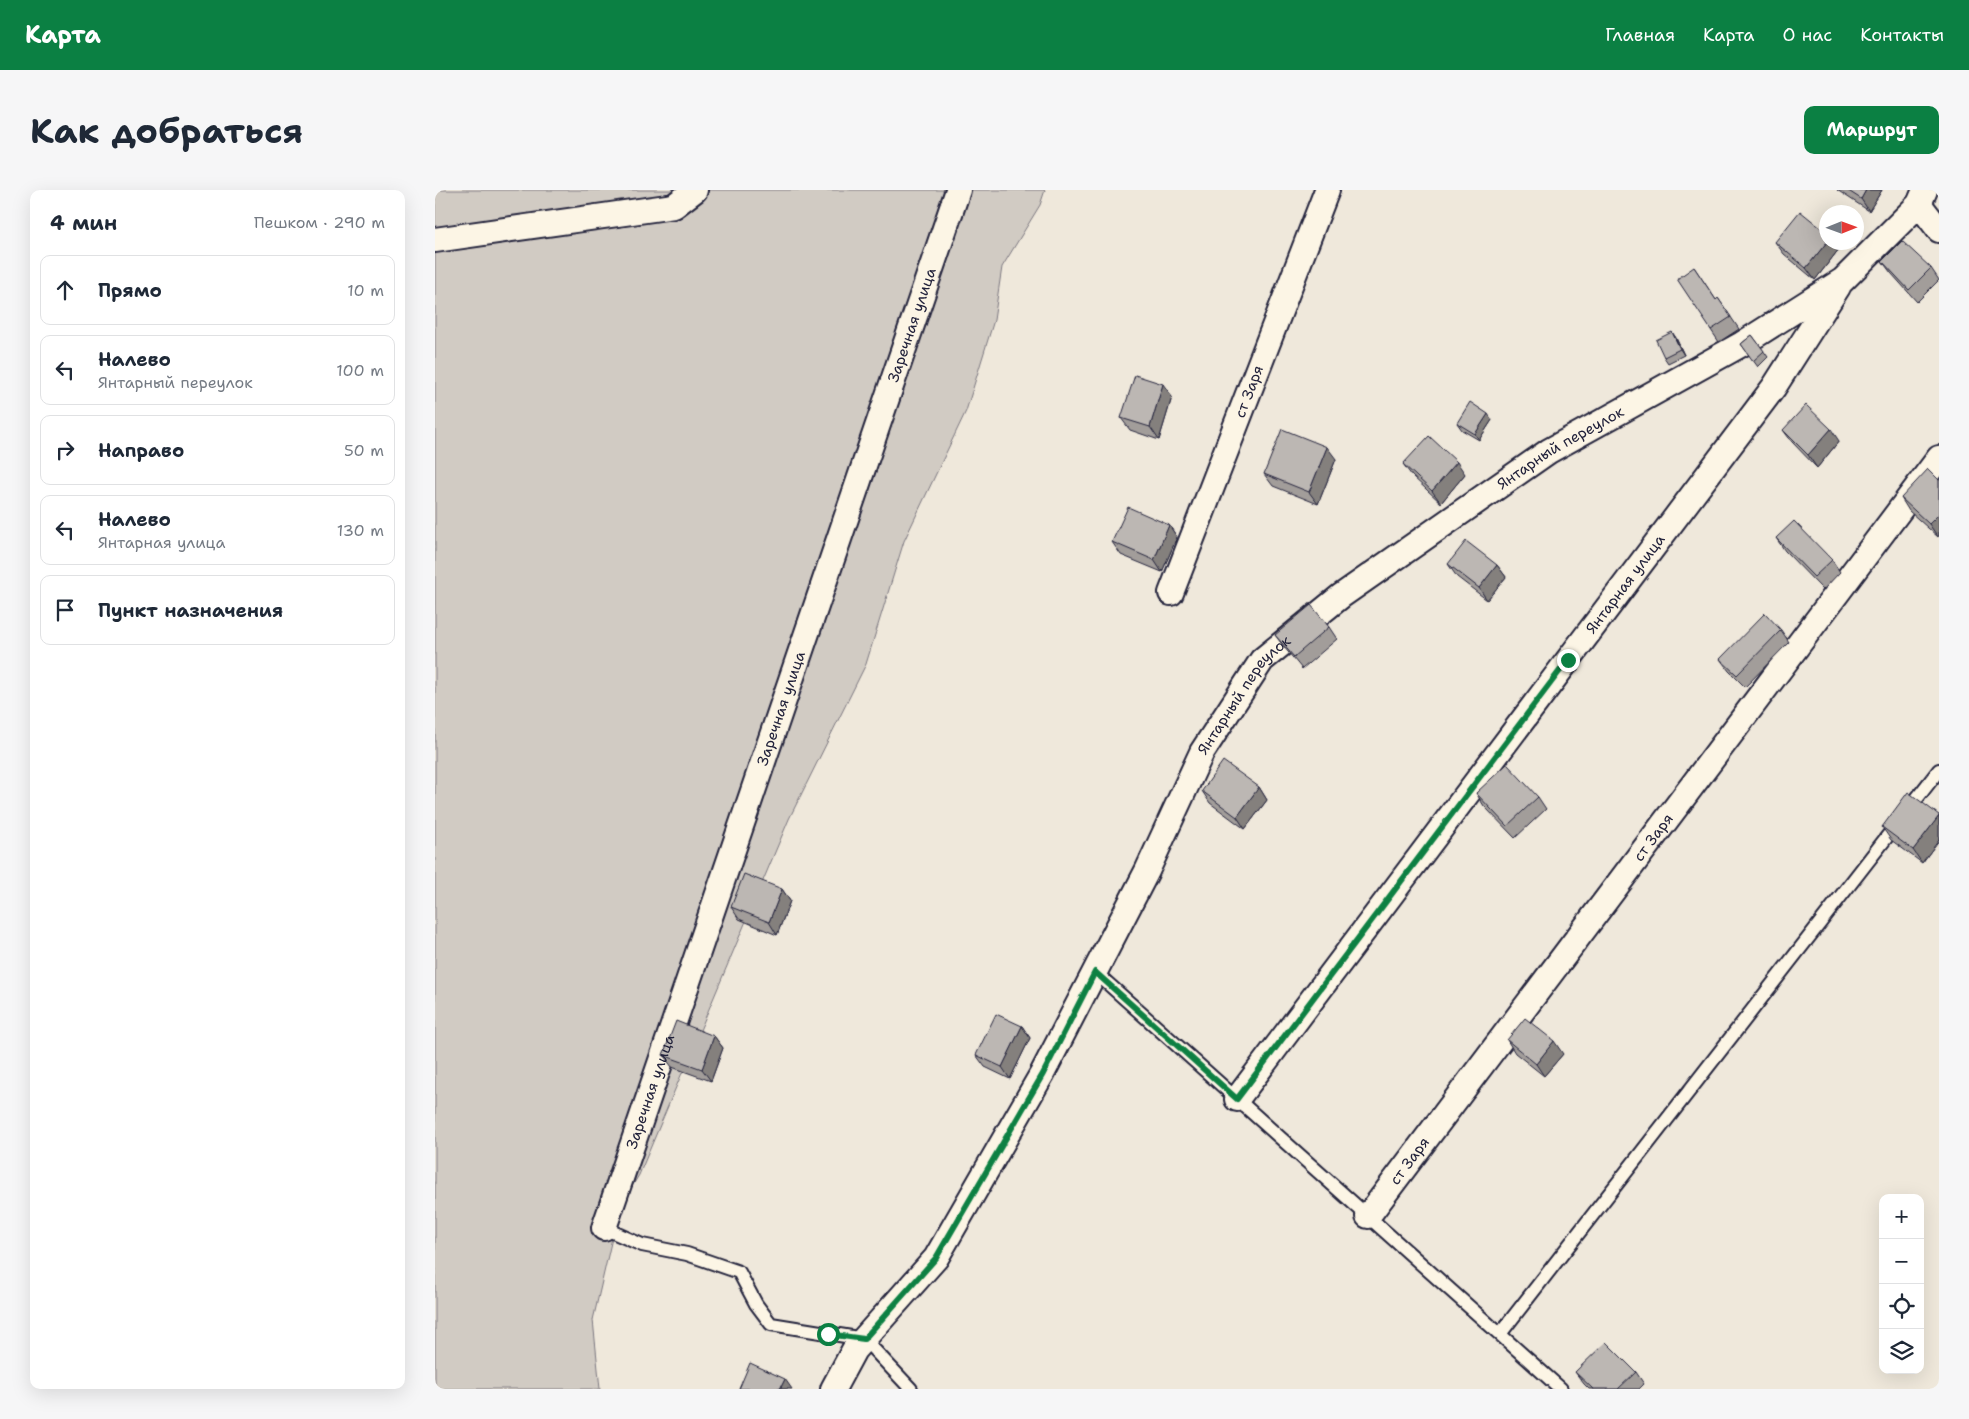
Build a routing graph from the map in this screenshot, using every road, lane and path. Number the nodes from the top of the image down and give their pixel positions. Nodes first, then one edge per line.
1 (695, 190) edge
2 (959, 190) edge
3 (1327, 190) edge
4 (1922, 197) edge
5 (1939, 230) edge
6 (435, 240) edge
7 (1843, 280) junction
8 (1939, 458) edge
9 (1171, 593) dead end
10 (1939, 770) edge
11 (1095, 972) junction
12 (1237, 1099) junction
13 (1368, 1216) junction
14 (604, 1228) joint
15 (1500, 1334) junction
16 (864, 1339) junction
17 (833, 1389) edge
18 (911, 1389) edge
19 (1561, 1389) edge

1 - 6 street
2 - 14 street, Заречная улица
3 - 9 street, ст Заря
4 - 5 street
4 - 7 street, Янтарный переулок
7 - 11 street, Янтарный переулок
7 - 12 street, Янтарная улица
8 - 13 street, ст Заря
10 - 15 lane
11 - 12 lane
11 - 16 street, Янтарный переулок
12 - 13 lane
13 - 15 lane
14 - 16 lane
15 - 19 lane
16 - 17 street, Янтарный переулок
16 - 18 lane

